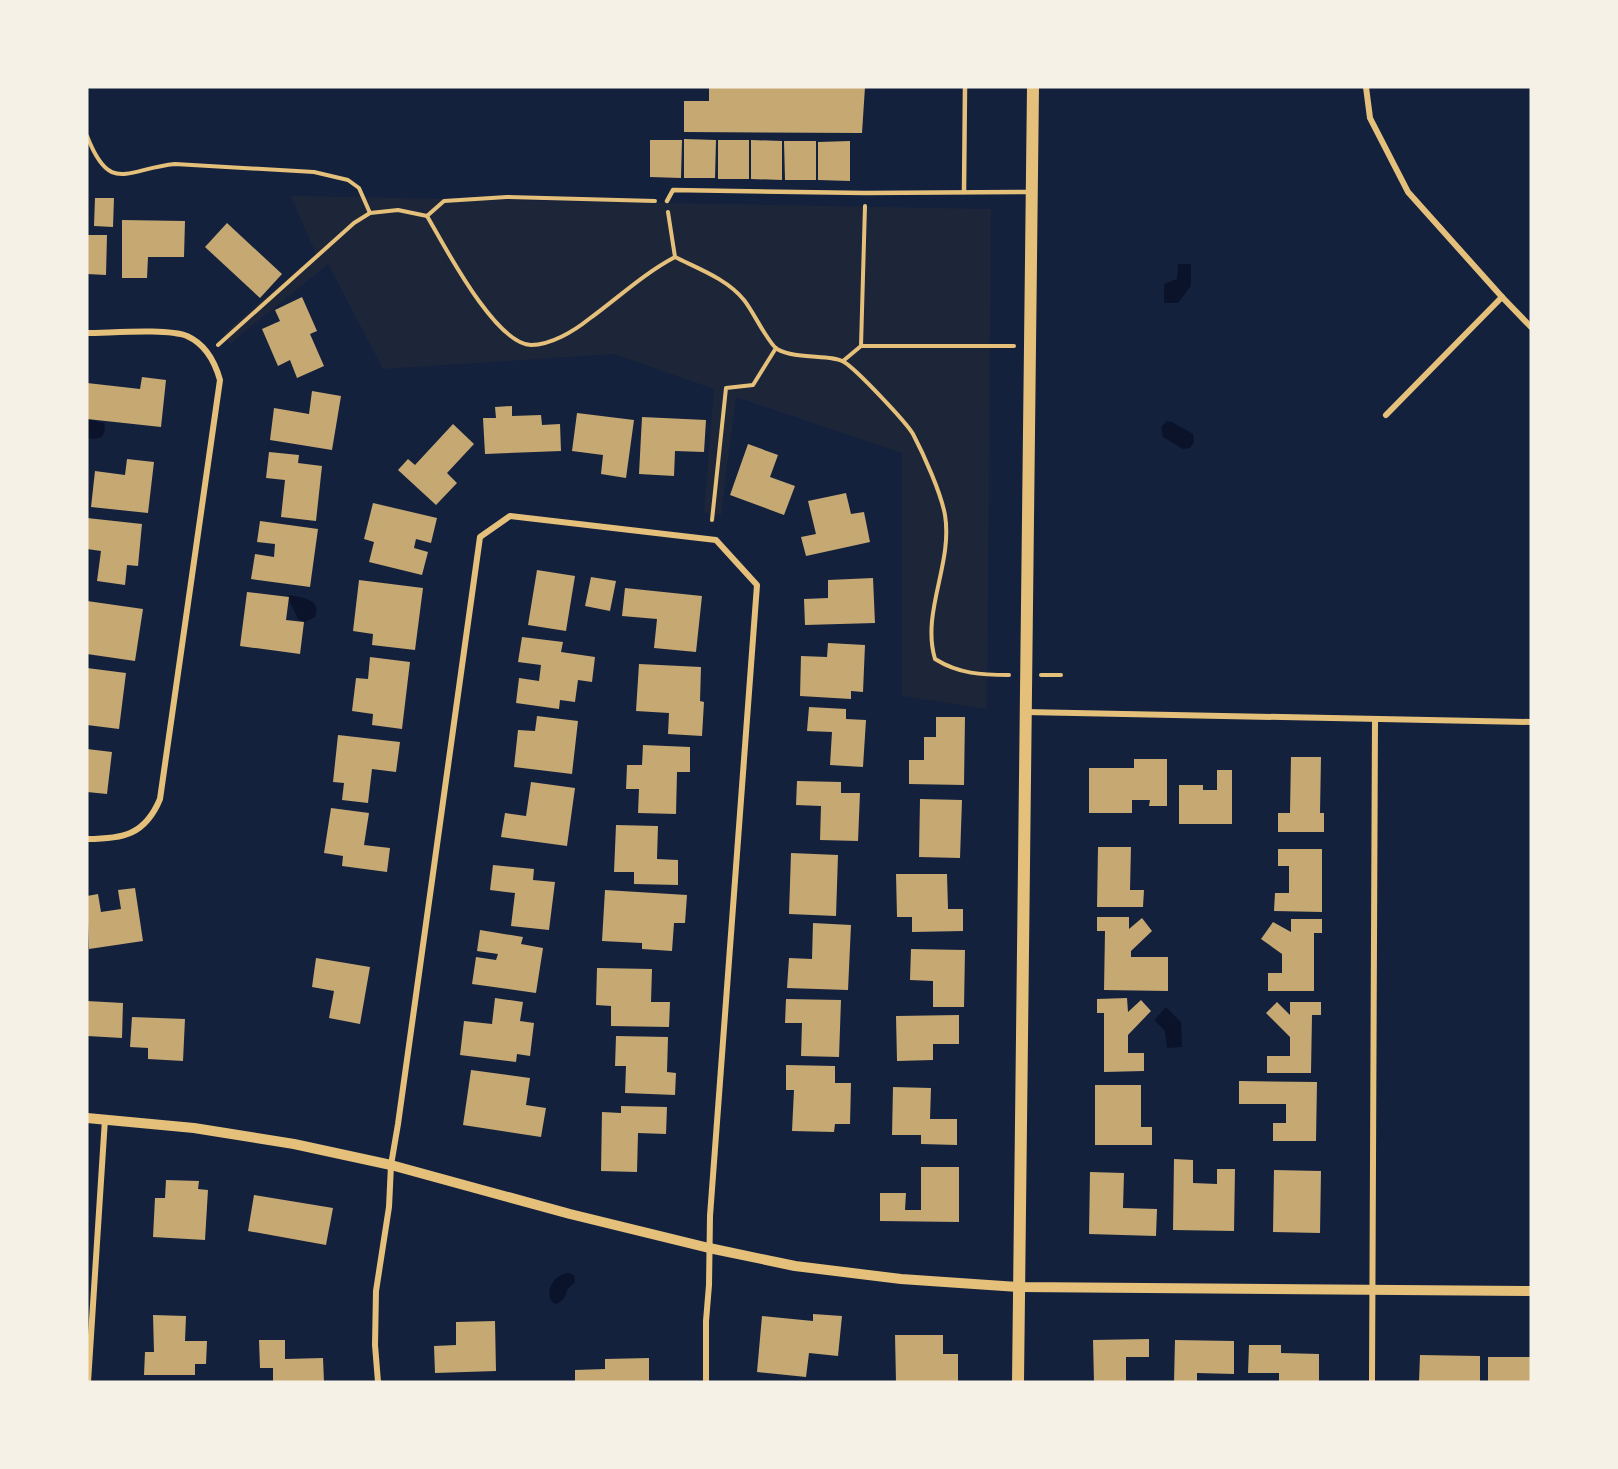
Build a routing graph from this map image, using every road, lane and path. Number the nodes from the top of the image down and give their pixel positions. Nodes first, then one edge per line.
1 (965, 87) edge
2 (1033, 87) edge
3 (1366, 87) edge
4 (87, 136) edge
5 (964, 192) junction
6 (1032, 192) junction
7 (866, 193) junction
8 (667, 201) junction
9 (370, 213) junction
10 (427, 216) junction
11 (675, 257) junction
12 (1502, 297) junction
13 (1531, 327) edge
14 (87, 333) edge
15 (861, 346) junction
16 (1029, 346) junction
17 (776, 348) junction
18 (209, 353) junction
19 (843, 361) junction
20 (1386, 415) dead end
21 (712, 519) dead end
22 (991, 675) dead end
23 (1025, 712) junction
24 (1375, 719) junction
25 (1531, 722) edge
26 (87, 839) edge
27 (87, 1118) edge
28 (105, 1119) junction
29 (391, 1165) junction
30 (709, 1248) junction
31 (1019, 1287) junction
32 (1373, 1289) junction
33 (1531, 1291) edge
34 (88, 1382) edge
35 (378, 1382) edge
36 (706, 1382) edge
37 (1018, 1382) edge
38 (1372, 1382) edge

1 - 5 lane
2 - 6 main road
3 - 12 street
4 - 9 path
5 - 6 lane
5 - 7 lane
6 - 16 main road
7 - 8 lane
7 - 15 path
8 - 10 path
8 - 11 path
9 - 10 path
9 - 18 path
10 - 11 path
11 - 17 path
12 - 13 street
12 - 20 street
14 - 18 street
15 - 16 path
15 - 19 path
16 - 23 main road
17 - 19 path
17 - 21 path
18 - 26 street
19 - 22 path
23 - 24 street
23 - 31 main road
24 - 25 street
24 - 32 street
27 - 28 street
28 - 29 street
28 - 34 street
29 - 30 street
29 - 30 street
29 - 35 street
30 - 31 street
30 - 36 street
31 - 32 street
31 - 37 main road
32 - 33 street
32 - 38 street

